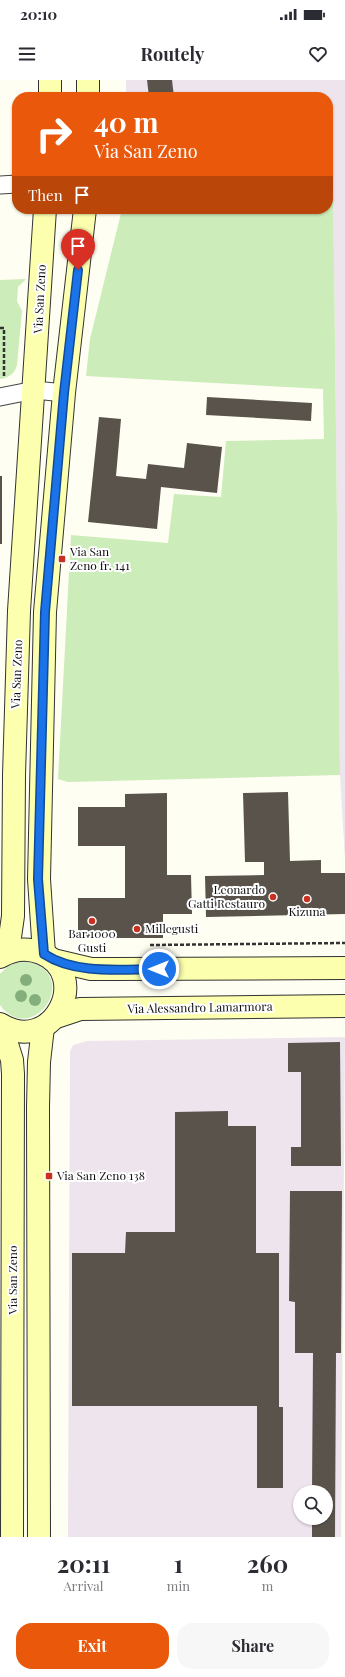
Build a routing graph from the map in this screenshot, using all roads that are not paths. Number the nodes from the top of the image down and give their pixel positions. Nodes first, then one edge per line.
1 (50, 80) edge
2 (88, 80) edge
3 (50, 92) edge
4 (88, 92) edge
5 (12, 184) edge
6 (0, 185) edge
7 (45, 214) edge
8 (83, 214) edge
9 (35, 390) junction
10 (64, 393) junction
11 (2, 397) edge
12 (0, 956) edge
13 (48, 957) junction
14 (345, 968) edge
15 (345, 1006) edge
16 (49, 1022) junction
17 (0, 1025) edge
18 (12, 1537) edge
19 (39, 1537) edge

1 - 3 street
2 - 4 street
5 - 6 street
7 - 9 street, Via San Zeno
8 - 10 street
9 - 10 street
9 - 11 street
9 - 12 street, Via San Zeno
10 - 13 street
12 - 13 street
13 - 14 street
13 - 16 street, Via San Zeno
15 - 16 street, Via Alessandro Lamarmora
16 - 17 street, Via Alessandro Lamarmora
16 - 19 street, Via San Zeno
17 - 18 street, Via San Zeno

